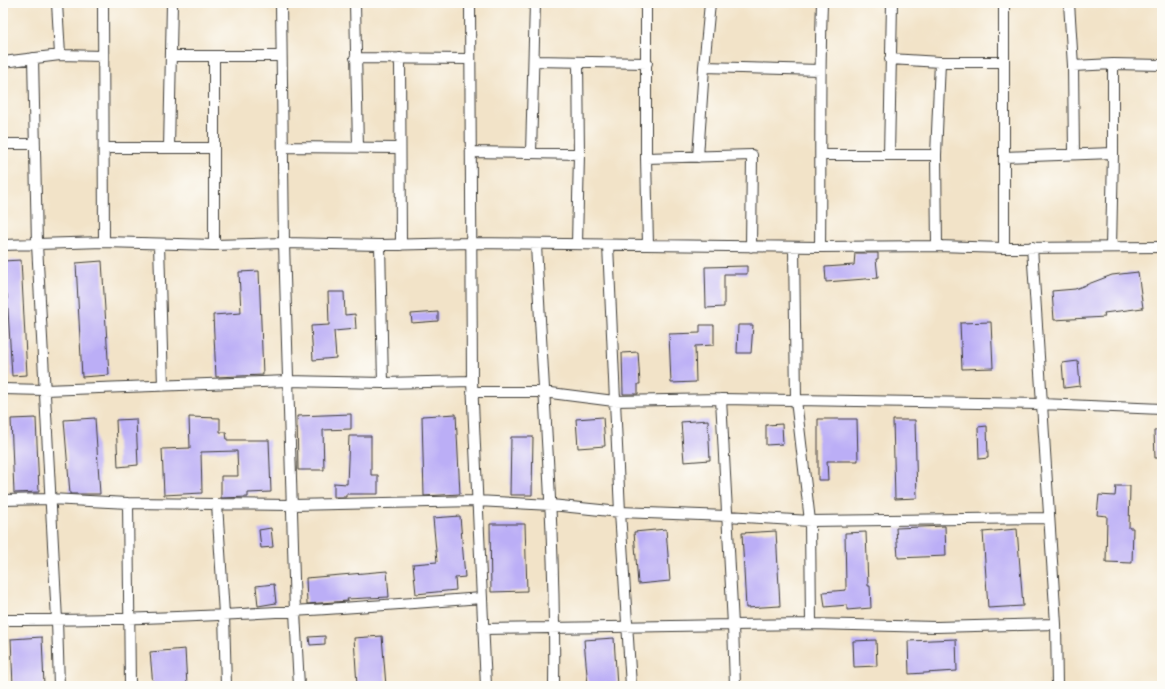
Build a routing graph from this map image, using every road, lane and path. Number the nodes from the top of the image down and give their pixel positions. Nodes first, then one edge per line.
1 (57, 3) edge
2 (103, 3) edge
3 (172, 3) edge
4 (281, 3) edge
5 (355, 3) edge
6 (470, 3) edge
7 (535, 3) edge
8 (646, 3) edge
9 (710, 3) edge
10 (822, 3) edge
11 (892, 3) edge
12 (1004, 3) edge
13 (1069, 3) edge
14 (60, 55) junction
15 (103, 56) junction
16 (171, 56) junction
17 (281, 56) junction
18 (214, 57) junction
19 (33, 58) junction
20 (355, 58) junction
21 (400, 58) junction
22 (470, 59) junction
23 (890, 59) junction
24 (534, 61) junction
25 (3, 62) edge
26 (578, 62) junction
27 (940, 62) junction
28 (1004, 62) junction
29 (647, 63) junction
30 (1113, 64) junction
31 (1073, 66) junction
32 (1162, 66) edge
33 (704, 67) junction
34 (820, 70) junction
35 (3, 144) edge
36 (34, 144) junction
37 (283, 147) junction
38 (104, 148) junction
39 (169, 148) junction
40 (213, 148) junction
41 (358, 148) junction
42 (400, 148) junction
43 (471, 152) junction
44 (1113, 152) junction
45 (532, 153) junction
46 (1074, 153) junction
47 (579, 154) junction
48 (821, 155) junction
49 (889, 155) junction
50 (936, 155) junction
51 (698, 157) junction
52 (1004, 157) junction
53 (646, 158) junction
54 (104, 242) junction
55 (284, 243) junction
56 (471, 243) junction
57 (37, 244) junction
58 (159, 244) junction
59 (536, 244) junction
60 (577, 244) junction
61 (3, 245) edge
62 (214, 245) junction
63 (380, 245) junction
64 (401, 245) junction
65 (608, 245) junction
66 (648, 245) junction
67 (937, 246) junction
68 (751, 247) junction
69 (794, 247) junction
70 (820, 247) junction
71 (1032, 247) junction
72 (1111, 247) junction
73 (1162, 247) edge
74 (1004, 248) junction
75 (288, 381) junction
76 (472, 381) junction
77 (383, 383) junction
78 (163, 386) junction
79 (3, 389) edge
80 (45, 390) junction
81 (472, 392) junction
82 (544, 392) junction
83 (721, 399) junction
84 (796, 400) junction
85 (614, 401) junction
86 (1041, 404) junction
87 (1162, 409) edge
88 (50, 499) junction
89 (3, 500) edge
90 (477, 501) junction
91 (128, 503) junction
92 (217, 504) junction
93 (551, 504) junction
94 (292, 505) junction
95 (620, 512) junction
96 (727, 516) junction
97 (1049, 518) junction
98 (810, 521) junction
99 (482, 598) junction
100 (295, 612) junction
101 (224, 614) junction
102 (129, 619) junction
103 (3, 620) edge
104 (57, 620) junction
105 (811, 624) junction
106 (1056, 624) junction
107 (733, 625) junction
108 (627, 626) junction
109 (554, 628) junction
110 (483, 630) junction
111 (59, 686) edge
112 (130, 686) edge
113 (226, 686) edge
114 (298, 686) edge
115 (486, 686) edge
116 (554, 686) edge
117 (631, 686) edge
118 (735, 686) edge
119 (1057, 686) edge

1 - 14 street
2 - 15 street
3 - 16 street
4 - 17 street
5 - 20 street
6 - 22 street
7 - 24 street
8 - 29 street
9 - 33 street
10 - 34 street
11 - 23 street
12 - 28 street
13 - 31 street
14 - 15 street
14 - 19 street
15 - 38 street
16 - 18 street
16 - 39 street
17 - 18 street
17 - 37 street
18 - 40 street
19 - 25 street
19 - 36 street
20 - 21 street
20 - 41 street
21 - 22 street
21 - 42 street
22 - 43 street
23 - 27 street
23 - 49 street
24 - 26 street
24 - 45 street
26 - 29 street
26 - 47 street
27 - 28 street
27 - 50 street
28 - 52 street
29 - 53 street
30 - 31 street
30 - 32 street
30 - 44 street
31 - 46 street
33 - 34 street
33 - 51 street
34 - 48 street
35 - 36 street
36 - 57 street
37 - 41 street
37 - 55 street
38 - 39 street
38 - 54 street
39 - 40 street
40 - 62 street
41 - 42 street
42 - 64 street
43 - 45 street
43 - 56 street
44 - 46 street
44 - 72 street
45 - 47 street
46 - 52 street
47 - 60 street
48 - 49 street
48 - 70 street
49 - 50 street
50 - 67 street
51 - 53 street
51 - 68 street
52 - 74 street
53 - 66 street
54 - 57 street
54 - 58 street
55 - 62 street
55 - 63 street
55 - 75 street
56 - 59 street
56 - 64 street
56 - 76 street
57 - 61 street
57 - 80 street
58 - 62 street
58 - 78 street
59 - 60 street
59 - 82 street
60 - 65 street
63 - 64 street
63 - 77 street
65 - 66 street
65 - 85 street
66 - 68 street
67 - 70 street
67 - 74 street
68 - 69 street
69 - 70 street
69 - 84 street
71 - 72 street
71 - 74 street
71 - 86 street
72 - 73 street
75 - 77 street
75 - 78 street
75 - 94 street
76 - 77 street
76 - 81 street
78 - 80 street
79 - 80 street
80 - 88 street
81 - 82 street
81 - 90 street
82 - 85 street
82 - 93 street
83 - 84 street
83 - 85 street
83 - 96 street
84 - 86 street
84 - 98 street
85 - 95 street
86 - 87 street
86 - 97 street
88 - 89 street
88 - 91 street
88 - 104 street
90 - 93 street
90 - 94 street
90 - 99 street
91 - 92 street
91 - 102 street
92 - 94 street
92 - 101 street
93 - 95 street
93 - 109 street
94 - 100 street
95 - 96 street
95 - 108 street
96 - 98 street
96 - 107 street
97 - 98 street
97 - 106 street
98 - 105 street
99 - 100 street
99 - 110 street
100 - 101 street
100 - 114 street
101 - 102 street
101 - 113 street
102 - 104 street
102 - 112 street
103 - 104 street
104 - 111 street
105 - 106 street
105 - 107 street
106 - 119 street
107 - 108 street
107 - 118 street
108 - 109 street
108 - 117 street
109 - 110 street
109 - 116 street
110 - 115 street

